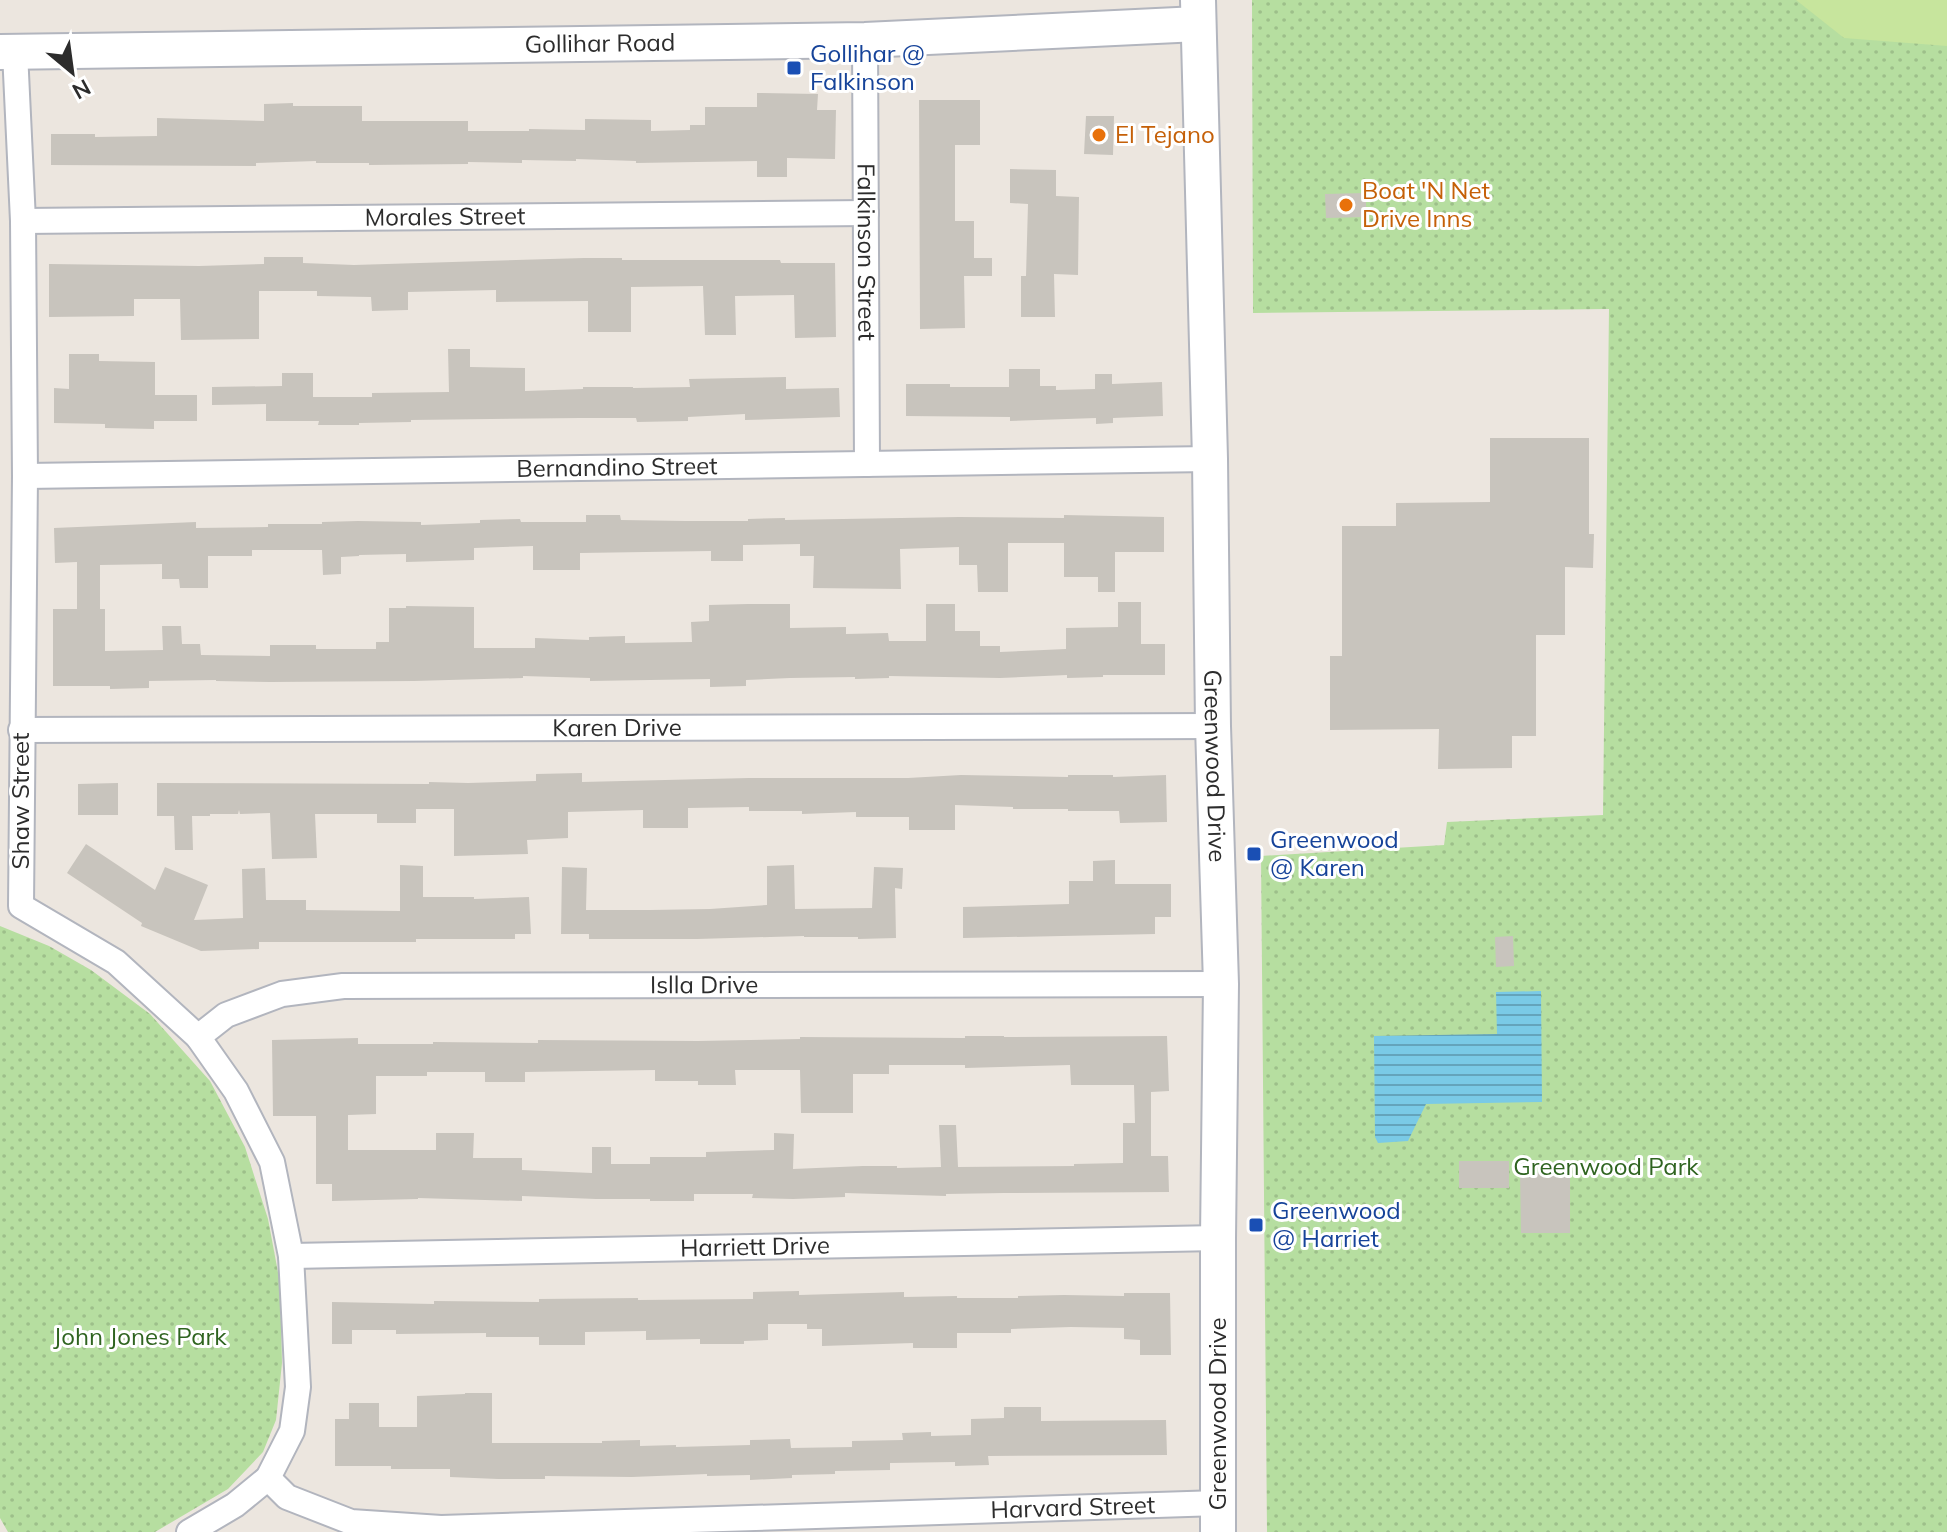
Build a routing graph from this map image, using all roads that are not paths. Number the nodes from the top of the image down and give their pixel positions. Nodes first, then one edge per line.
1 (1198, 12) edge
2 (865, 40) junction
3 (8, 52) edge
4 (866, 213) junction
5 (23, 221) junction
6 (1210, 459) junction
7 (867, 464) junction
8 (25, 476) junction
9 (1213, 726) junction
10 (21, 730) junction
11 (10, 904) edge
12 (1221, 984) junction
13 (198, 1037) junction
14 (1218, 1238) junction
15 (291, 1256) junction
16 (268, 1478) junction
17 (1218, 1517) edge
18 (189, 1532) edge

1 - 2 main road, Gollihar Road
1 - 6 main road, Greenwood Drive
2 - 3 main road, Gollihar Road
2 - 4 street, Falkinson Street
3 - 5 street, Shaw Street
4 - 5 street, Morales Street
4 - 7 street, Falkinson Street
5 - 8 street, Shaw Street
6 - 7 street, Bernandino Street
6 - 9 main road, Greenwood Drive
7 - 8 street, Bernandino Street
8 - 10 street, Shaw Street
9 - 10 street, Karen Drive
9 - 12 main road, Greenwood Drive
10 - 11 street, Shaw Street
11 - 13 street, Shaw Street
12 - 13 street, Islla Drive
12 - 14 main road, Greenwood Drive
13 - 15 street, Shaw Street
14 - 15 street, Harriett Drive
14 - 17 main road, Greenwood Drive
15 - 16 street, Shaw Street
16 - 17 street, Harvard Street
16 - 18 street, Shaw Street

